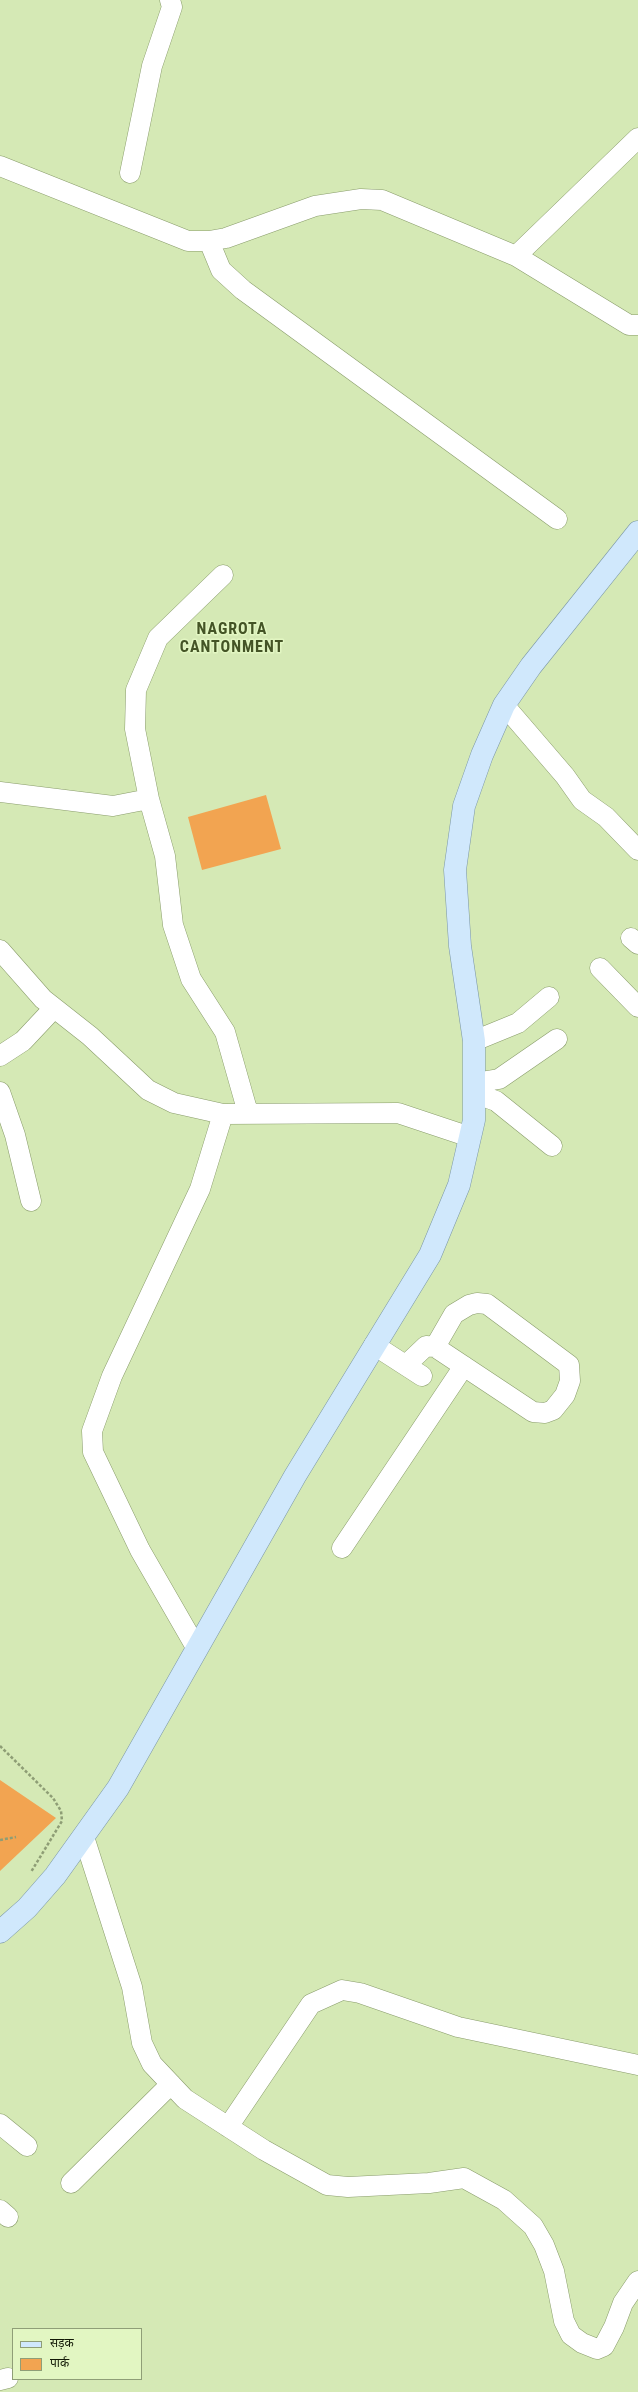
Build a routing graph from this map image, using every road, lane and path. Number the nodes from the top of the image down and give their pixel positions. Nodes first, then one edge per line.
1 (170, 0) edge
2 (638, 138) edge
3 (0, 166) edge
4 (130, 173) dead end
5 (209, 241) junction
6 (516, 256) junction
7 (638, 325) edge
8 (558, 519) dead end
9 (638, 532) edge
10 (223, 575) dead end
11 (504, 705) junction
12 (0, 792) edge
13 (149, 800) junction
14 (637, 848) edge
15 (0, 950) edge
16 (600, 968) dead end
17 (549, 997) dead end
18 (638, 1007) edge
19 (54, 1008) junction
20 (557, 1039) dead end
21 (474, 1040) junction
22 (0, 1056) edge
23 (474, 1088) junction
24 (0, 1092) edge
25 (248, 1113) junction
26 (223, 1114) junction
27 (470, 1137) junction
28 (552, 1146) dead end
29 (31, 1201) dead end
30 (374, 1345) junction
31 (435, 1347) junction
32 (464, 1366) junction
33 (342, 1548) dead end
34 (197, 1649) junction
35 (0, 1746) edge
36 (16, 1837) dead end
37 (84, 1837) junction
38 (0, 1840) edge
39 (32, 1902) junction
40 (0, 1932) edge
41 (638, 2065) edge
42 (172, 2084) junction
43 (0, 2124) edge
44 (228, 2127) junction
45 (27, 2146) dead end
46 (71, 2183) dead end
47 (638, 2281) edge

1 - 4 street
2 - 6 street
3 - 5 street
5 - 6 street
5 - 8 street
6 - 7 street
9 - 11 main road
10 - 13 street
11 - 14 street
11 - 21 main road
12 - 13 street
13 - 25 street
15 - 19 street
16 - 18 street
17 - 21 street
19 - 22 street
19 - 26 street
20 - 23 street
21 - 23 main road
23 - 27 main road
23 - 28 street
24 - 29 street
25 - 26 street
25 - 27 street
26 - 34 street
27 - 30 main road
30 - 31 street
30 - 34 main road
31 - 32 street
31 - 32 street
32 - 33 street
34 - 37 main road
35 - 39 path
36 - 38 path
37 - 39 main road
37 - 42 street
39 - 40 main road
41 - 44 street
42 - 44 street
42 - 46 street
43 - 45 street
44 - 47 street

